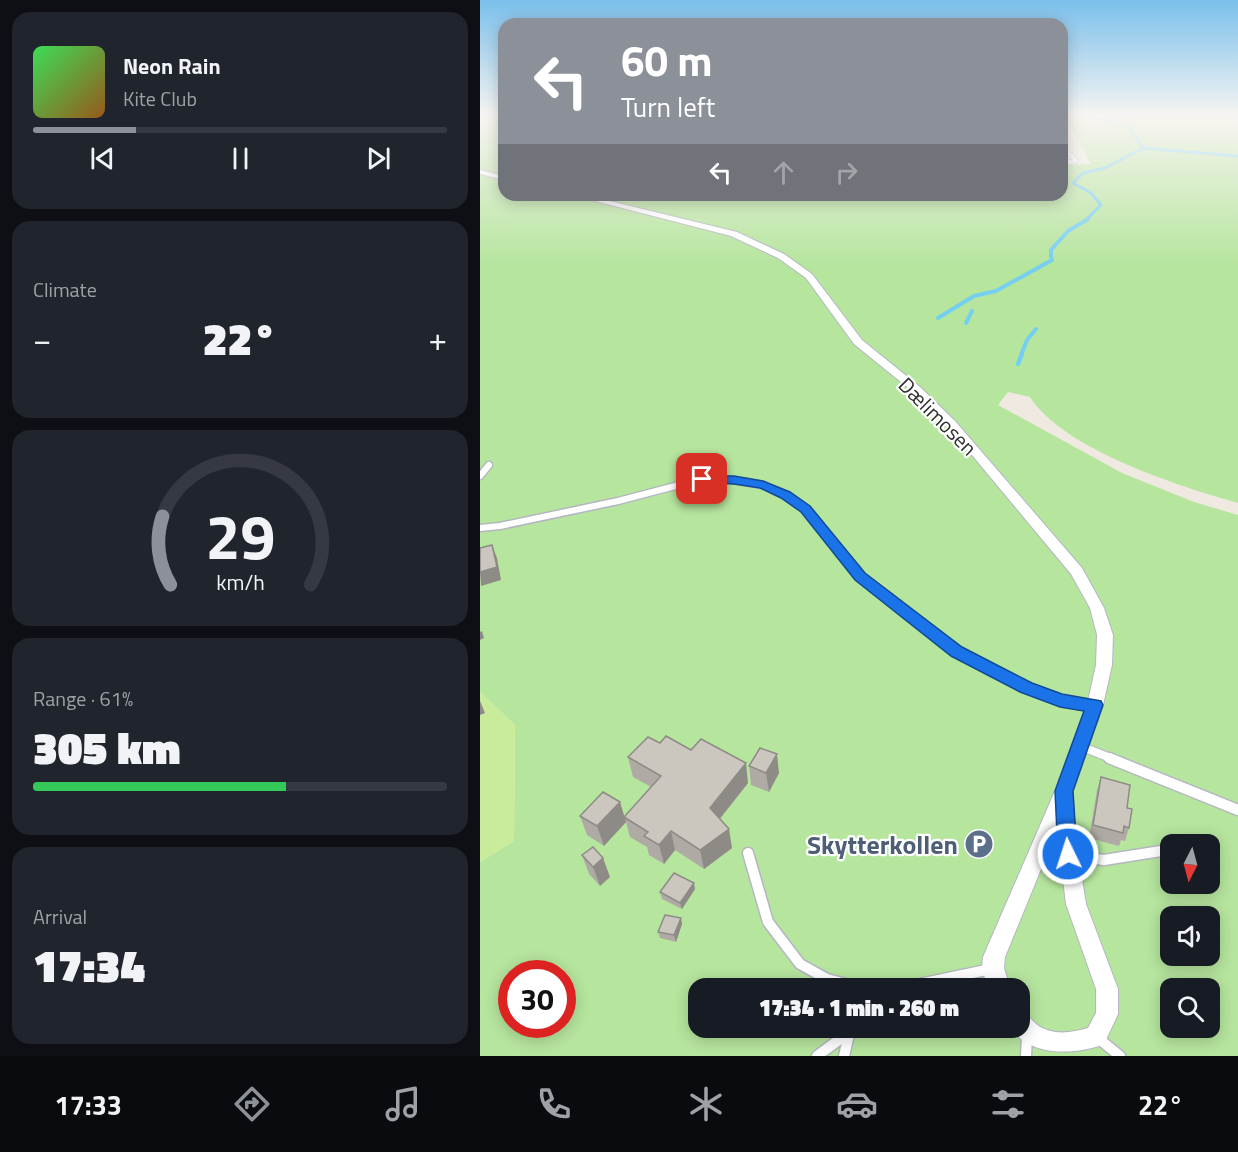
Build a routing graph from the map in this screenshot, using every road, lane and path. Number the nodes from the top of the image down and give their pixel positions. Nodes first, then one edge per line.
1 (480, 172) edge
2 (498, 176) edge
3 (600, 201) edge
4 (489, 465) dead end
5 (480, 476) edge
6 (480, 528) edge
7 (1095, 705) junction
8 (1080, 746) junction
9 (1064, 791) junction
10 (1238, 810) edge
11 (1160, 851) edge
12 (748, 853) dead end
13 (1068, 854) junction
14 (993, 968) junction
15 (825, 978) edge
16 (948, 978) edge
17 (996, 978) edge
18 (1030, 1032) edge
19 (1096, 1036) junction
20 (842, 1038) edge
21 (850, 1038) edge
22 (1025, 1038) edge
23 (817, 1056) edge
24 (844, 1056) edge
25 (1026, 1056) edge
26 (1120, 1056) edge

1 - 2 street
3 - 7 street, Dælimosen
4 - 5 lane
6 - 7 lane
7 - 8 street, Dælimosen
8 - 9 street, Dælimosen
8 - 10 lane
9 - 13 street, Dælimosen
9 - 14 street, Dælimosen
11 - 13 lane
12 - 15 lane
13 - 19 street, Dælimosen
14 - 16 lane
14 - 17 street
18 - 19 street
19 - 26 lane
20 - 23 lane
21 - 24 lane
22 - 25 lane

